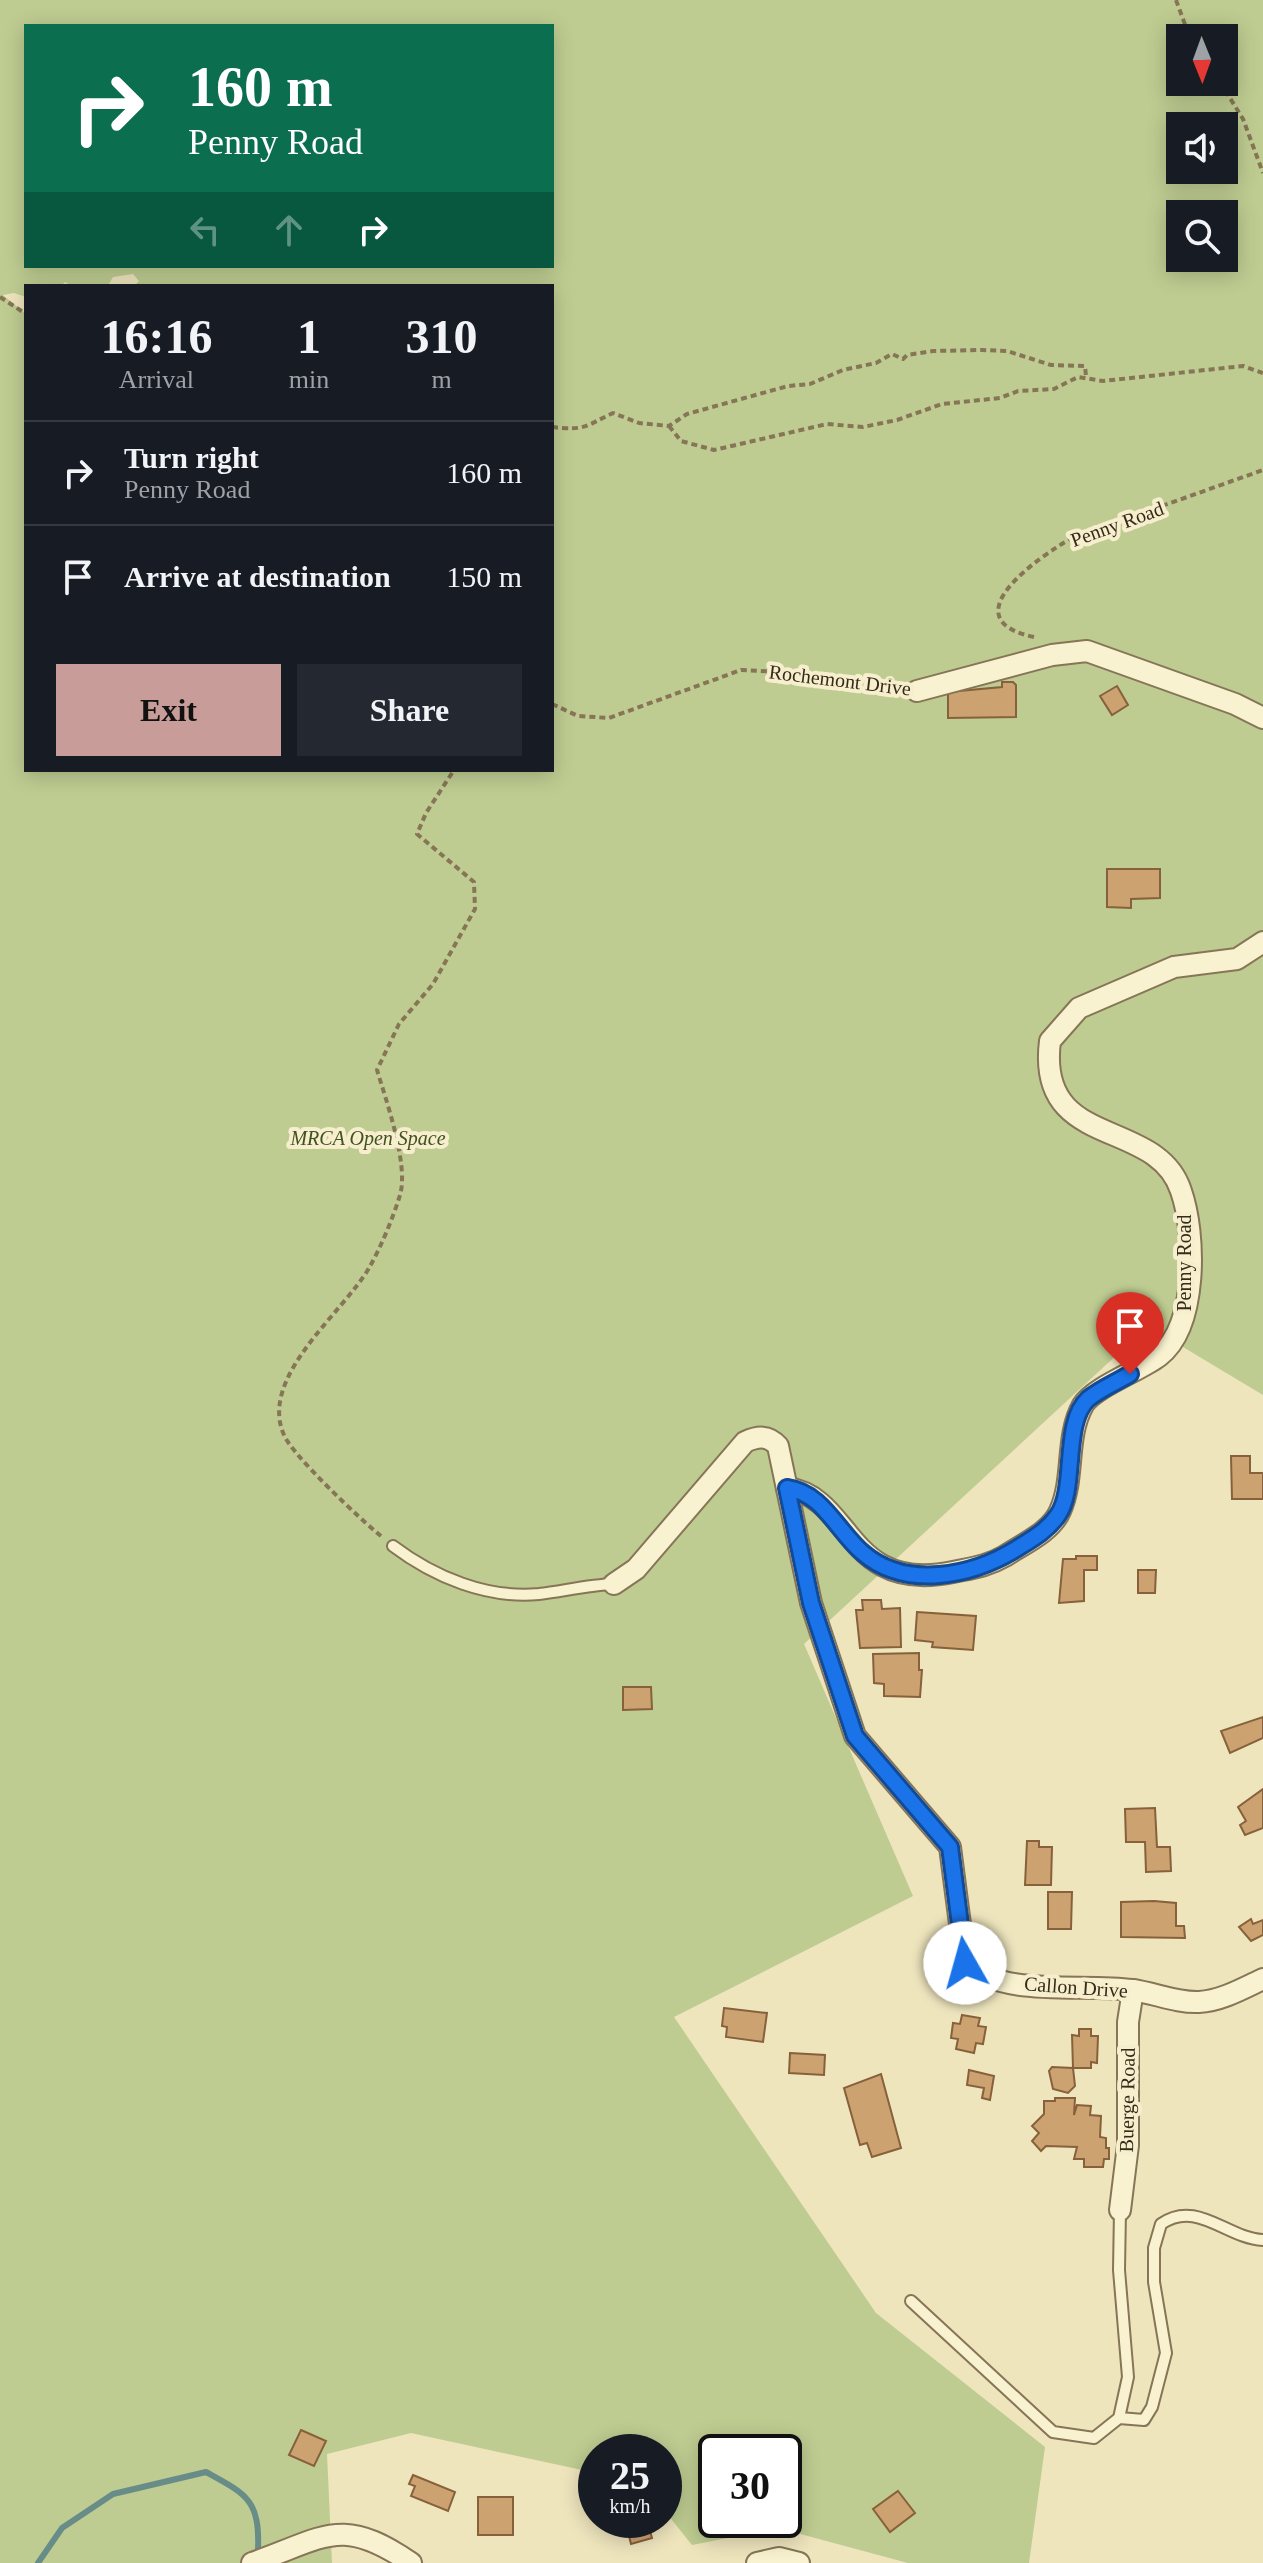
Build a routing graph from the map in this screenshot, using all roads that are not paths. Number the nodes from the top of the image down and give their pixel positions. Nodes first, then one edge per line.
1 (917, 691) road end
2 (1263, 718) edge
3 (1263, 942) edge
4 (787, 1488) junction
5 (393, 1546) road end
6 (614, 1584) joint
7 (1263, 1979) edge
8 (1133, 1990) junction
9 (1120, 2210) joint
10 (1263, 2240) edge
11 (911, 2301) dead end
12 (1119, 2418) junction
13 (252, 2563) edge
14 (411, 2563) edge
15 (757, 2563) edge
16 (799, 2563) edge

1 - 2 street, Rochemont Drive
3 - 4 street, Penny Road
4 - 6 street, Callon Drive
4 - 8 street, Callon Drive
5 - 6 lane
7 - 8 street, Callon Drive
8 - 9 street, Buerge Road
9 - 12 lane
10 - 12 lane
11 - 12 lane
13 - 14 street
15 - 16 street

